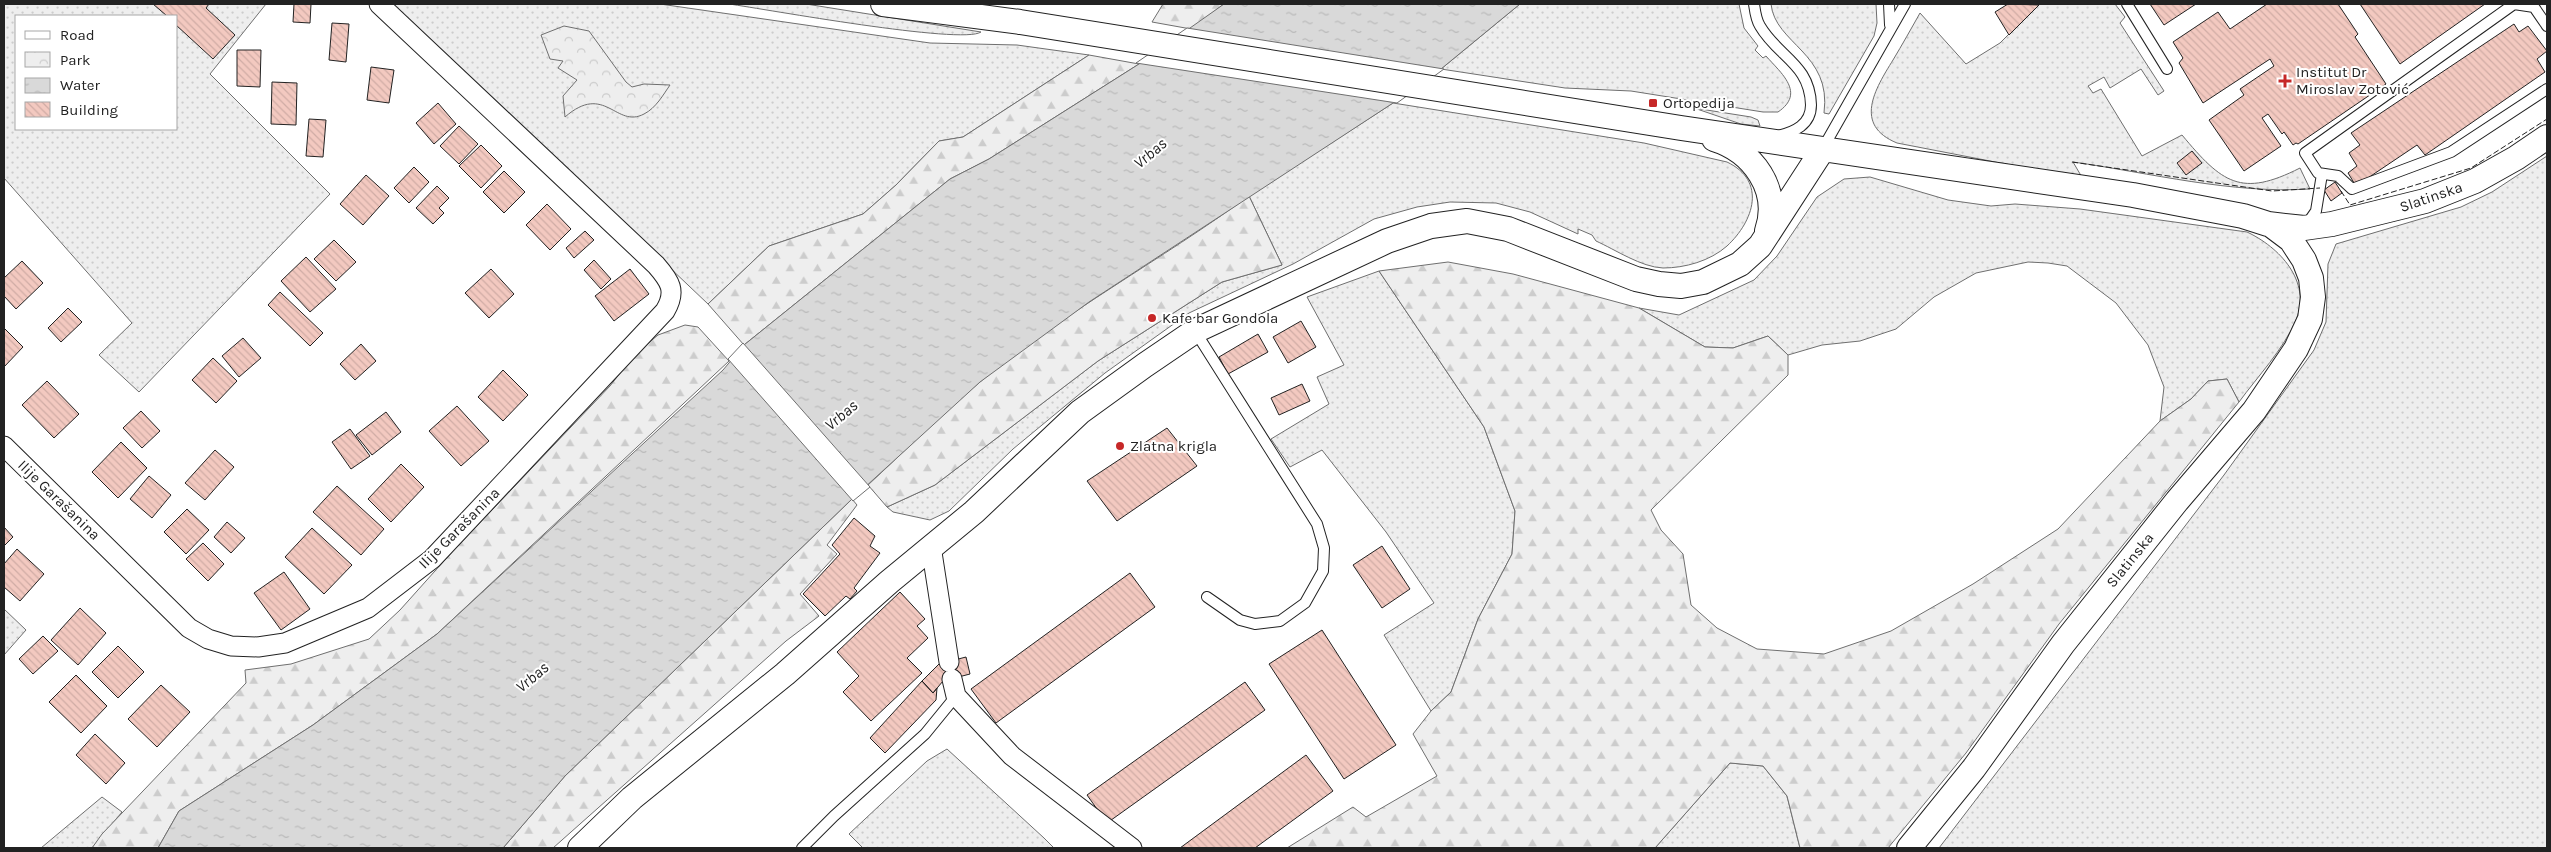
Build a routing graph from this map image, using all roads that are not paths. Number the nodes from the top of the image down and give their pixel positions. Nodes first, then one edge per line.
1 (379, 4) edge
2 (883, 4) edge
3 (1754, 4) edge
4 (1889, 4) edge
5 (1905, 4) edge
6 (2127, 4) edge
7 (2547, 26) edge
8 (1889, 29) junction
9 (2167, 68) dead end
10 (2547, 90) edge
11 (1681, 128) junction
12 (2547, 137) edge
13 (1742, 138) junction
14 (1823, 149) junction
15 (2322, 174) junction
16 (2271, 225) junction
17 (2304, 228) junction
18 (1763, 241) junction
19 (2304, 260) junction
20 (1195, 331) junction
21 (4, 446) edge
22 (930, 546) junction
23 (1207, 597) dead end
24 (952, 679) junction
25 (580, 848) edge
26 (802, 848) edge
27 (1132, 848) edge
28 (1909, 848) edge

1 - 21 street, Ilije Garašanina
2 - 11 street
3 - 13 lane
4 - 8 lane
5 - 8 lane
6 - 9 lane
7 - 15 lane
8 - 14 lane
10 - 15 lane
11 - 13 street
11 - 18 street
12 - 17 street, Slatinska
13 - 14 street
14 - 16 street
14 - 18 street
15 - 17 lane
16 - 17 street, Slatinska
16 - 19 street, Slatinska
17 - 19 street, Slatinska
18 - 20 street
19 - 28 street, Slatinska
20 - 22 street
20 - 23 lane
22 - 24 street
22 - 25 street
24 - 26 lane
24 - 27 street

